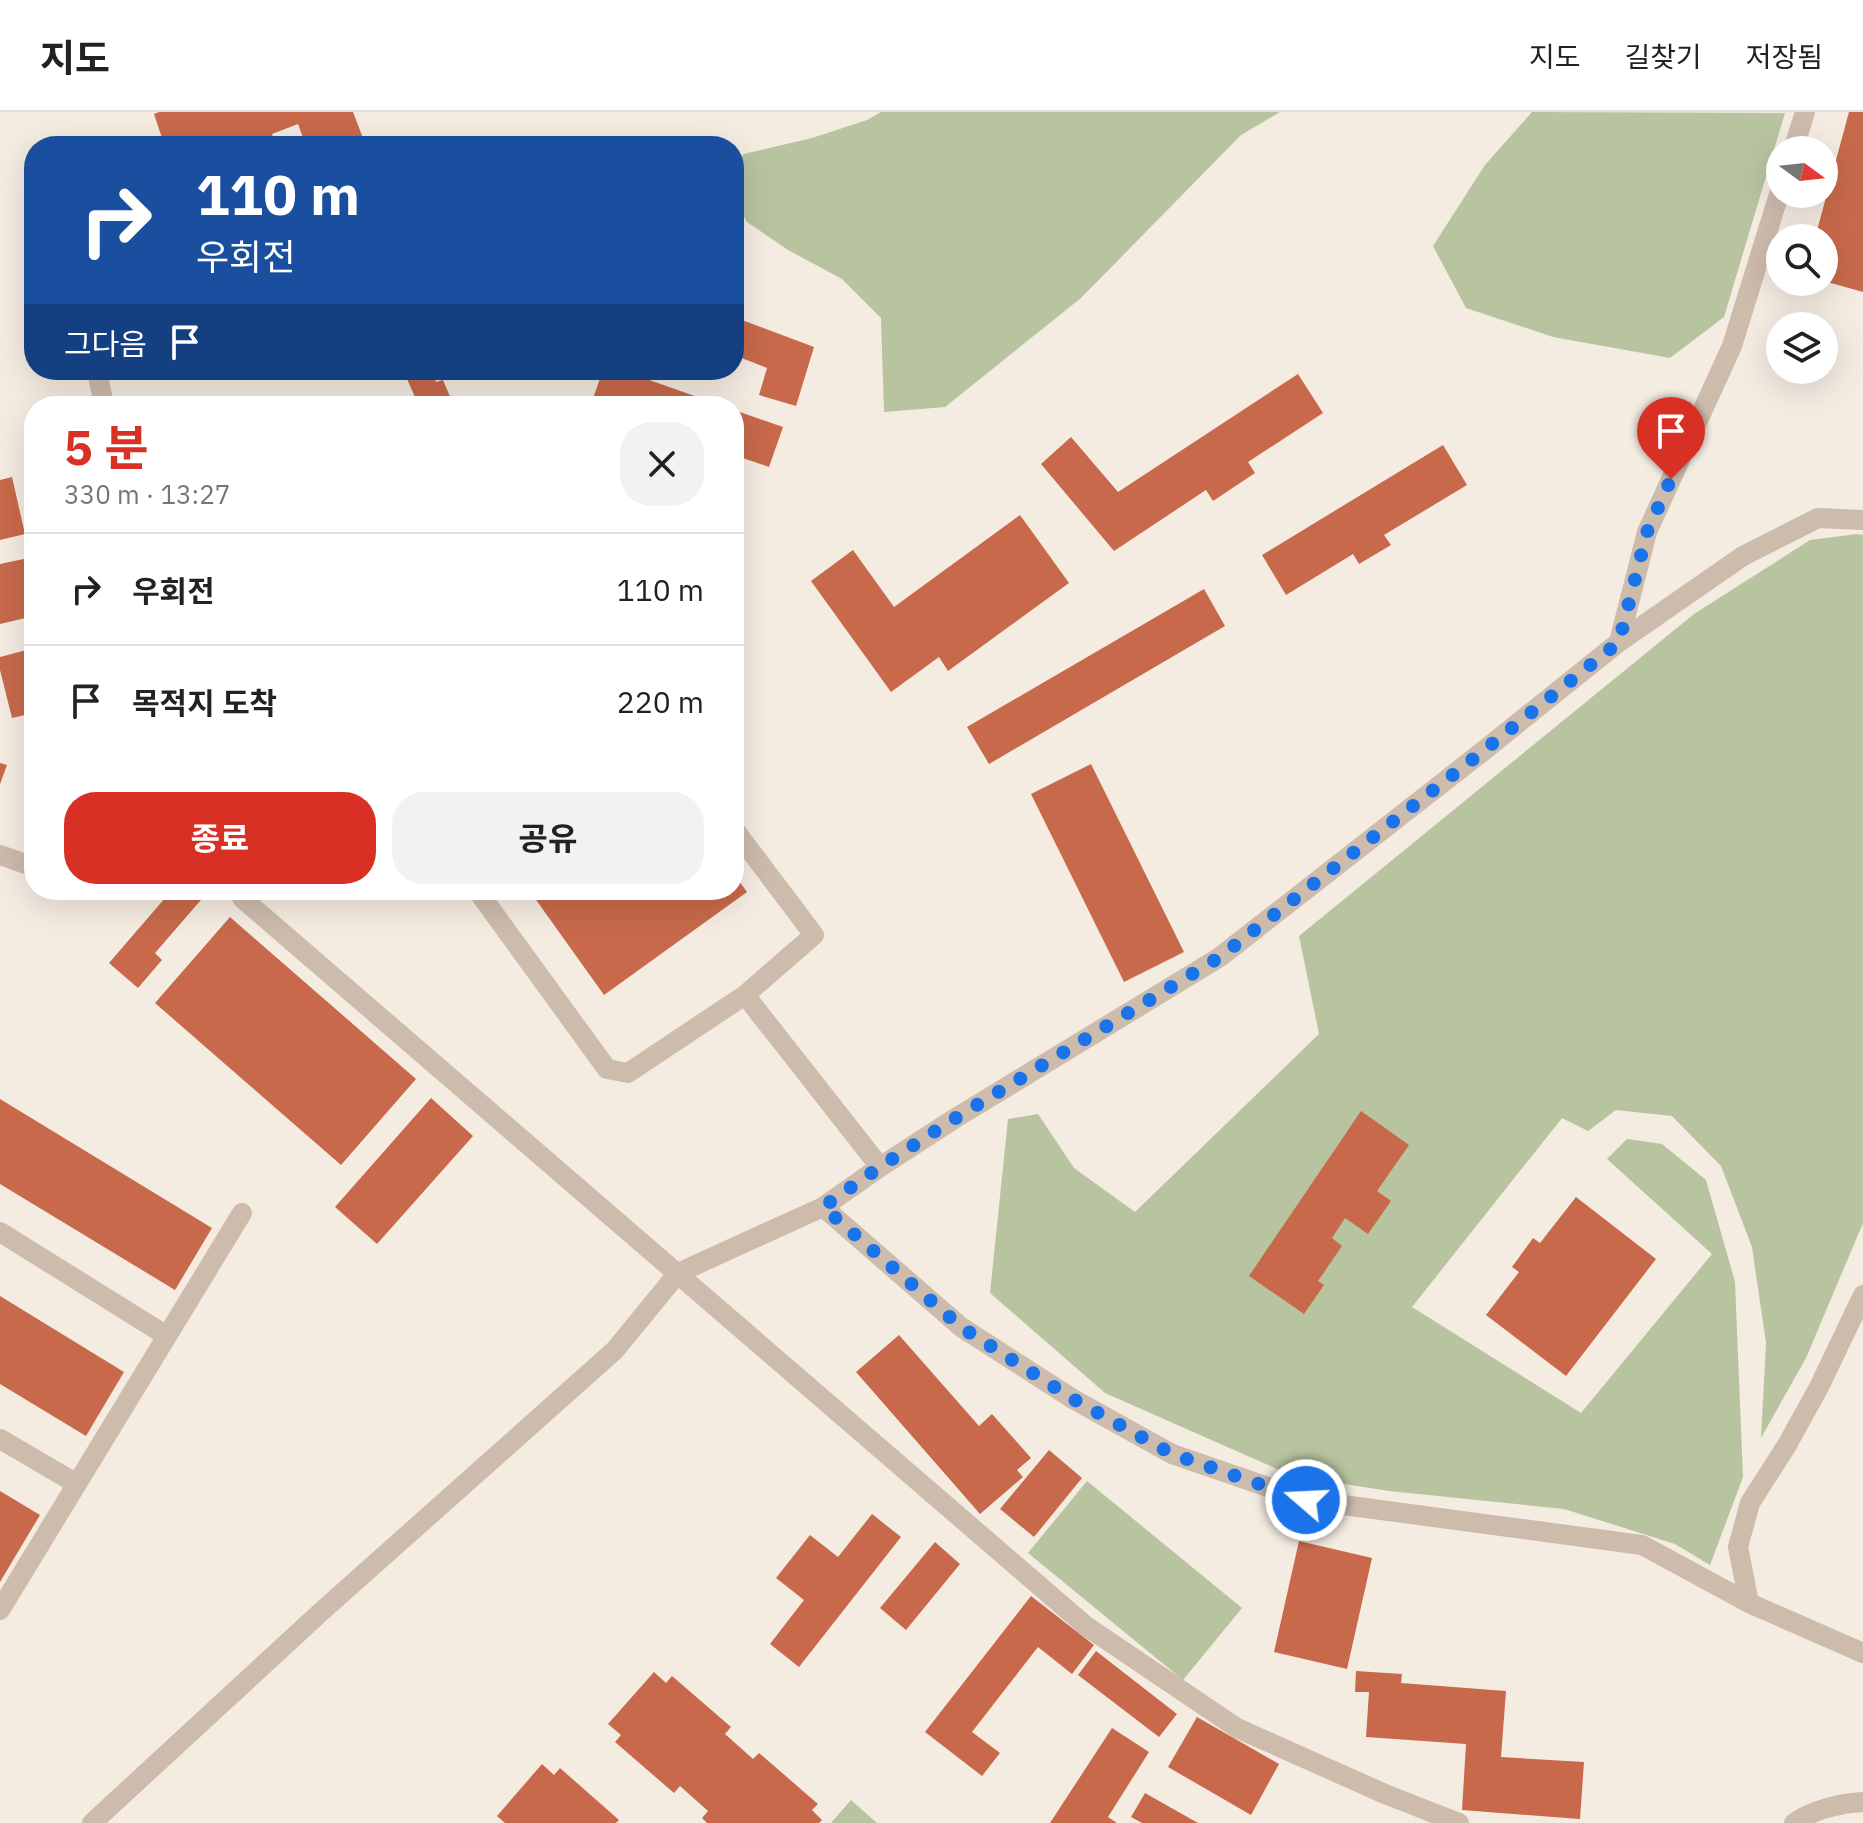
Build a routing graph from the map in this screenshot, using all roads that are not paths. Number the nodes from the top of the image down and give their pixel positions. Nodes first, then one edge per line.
1 (1805, 112) edge
2 (1797, 136) edge
3 (1775, 208) edge
4 (1863, 520) edge
5 (1619, 642) junction
6 (744, 842) edge
7 (0, 855) edge
8 (24, 863) edge
9 (244, 900) edge
10 (484, 900) edge
11 (745, 995) junction
12 (880, 1167) junction
13 (823, 1207) junction
14 (242, 1213) dead end
15 (0, 1232) edge
16 (678, 1273) junction
17 (1863, 1295) edge
18 (167, 1336) junction
19 (0, 1439) edge
20 (77, 1484) junction
21 (1749, 1603) junction
22 (0, 1610) edge
23 (1863, 1653) edge
24 (1863, 1802) edge
25 (92, 1823) edge
26 (1459, 1823) edge
27 (1794, 1823) edge

1 - 2 street
3 - 5 street
4 - 5 street
5 - 12 street
6 - 11 street
7 - 8 street
9 - 16 street
10 - 11 street
11 - 12 street
12 - 13 street
13 - 16 street
13 - 21 street
14 - 18 street
15 - 18 street
16 - 25 street
16 - 26 street
17 - 21 street
18 - 20 street
19 - 20 street
20 - 22 street
21 - 23 street
24 - 27 street

